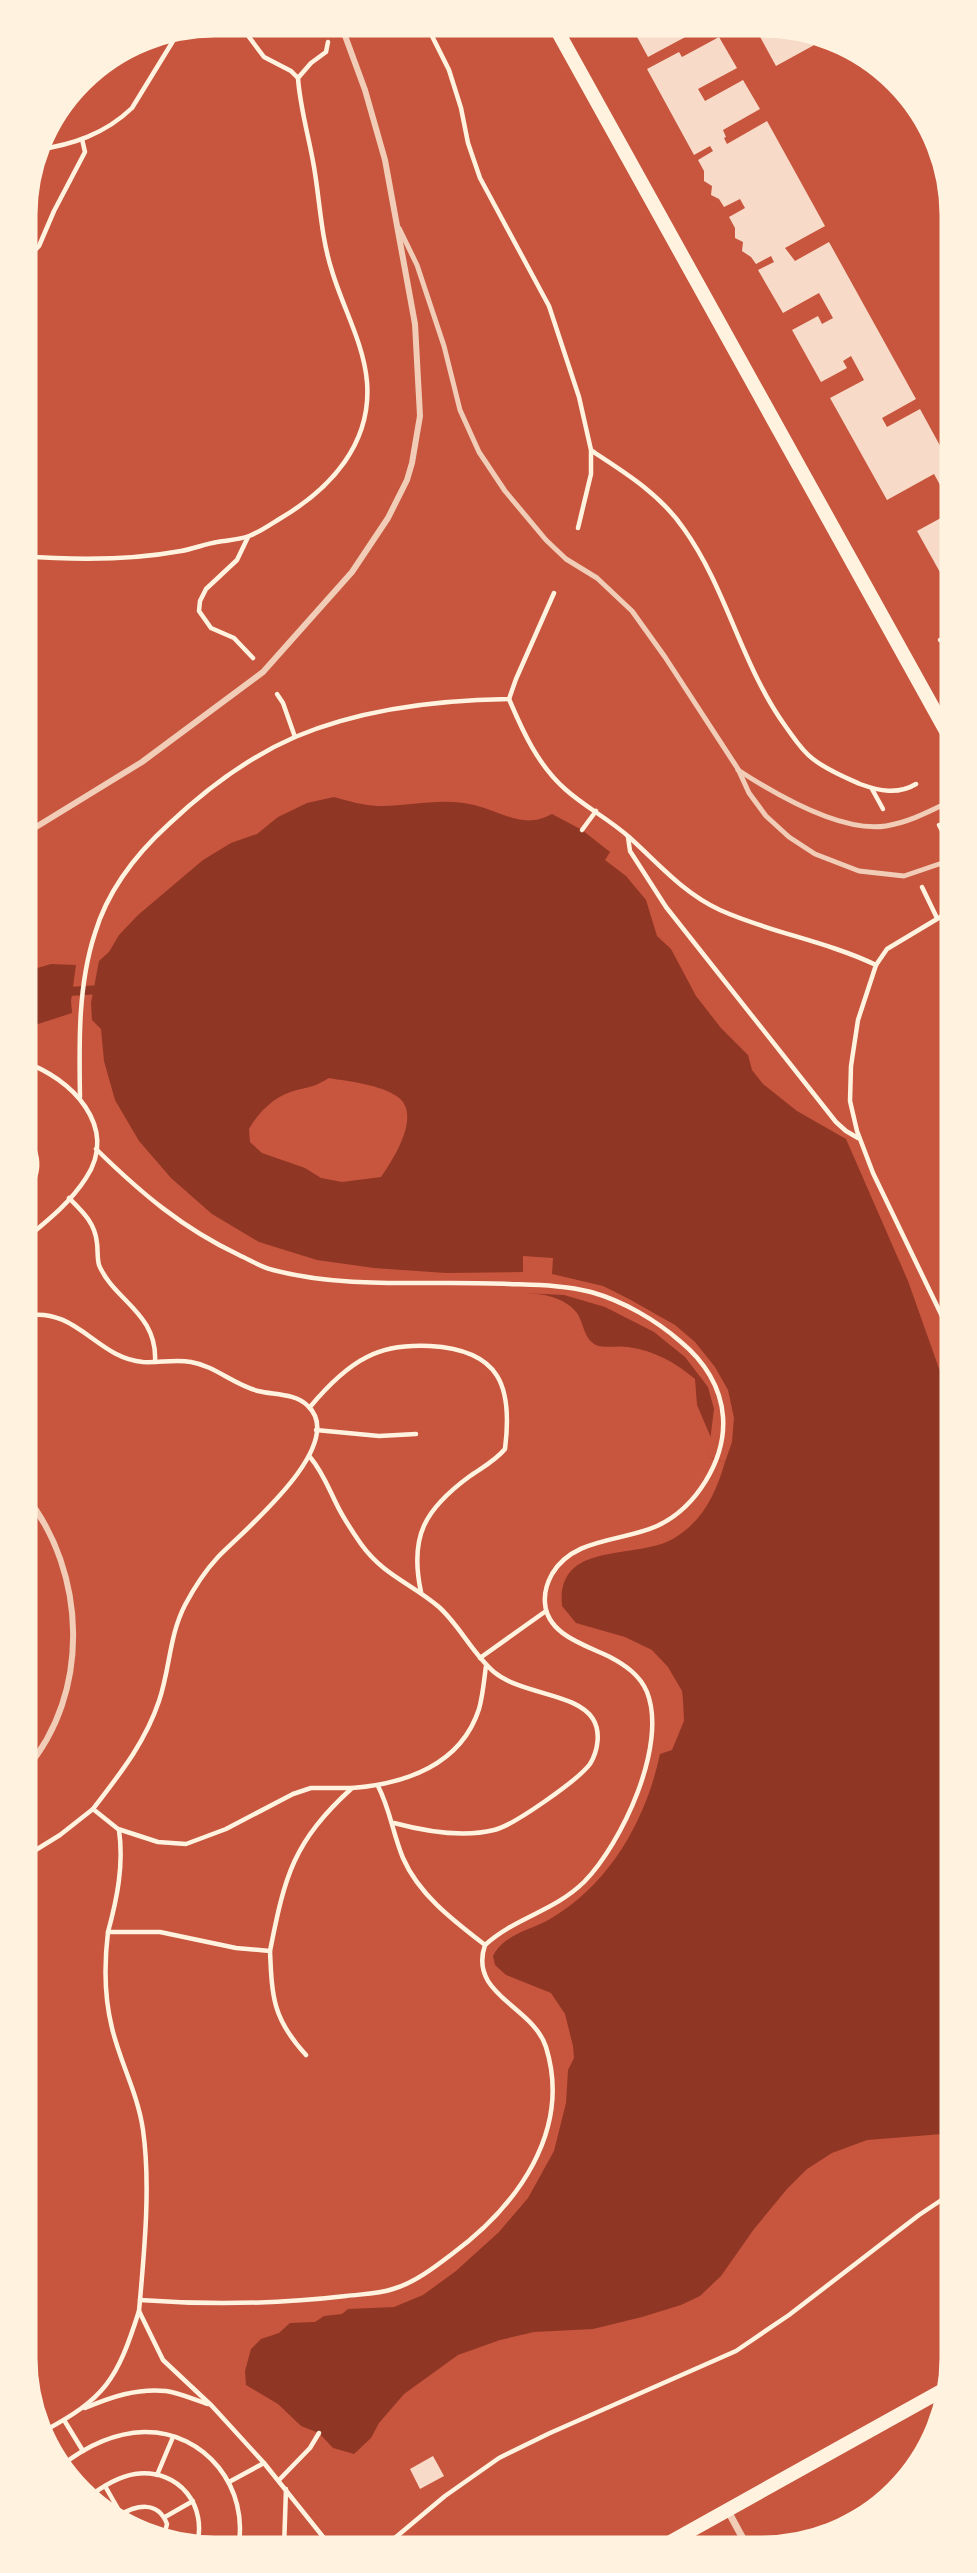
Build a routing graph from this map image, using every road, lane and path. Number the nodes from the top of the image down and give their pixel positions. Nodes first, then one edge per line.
1 (246, 33) edge
2 (331, 33) dead end
3 (344, 33) edge
4 (430, 33) edge
5 (559, 33) edge
6 (175, 38) edge
7 (298, 78) junction
8 (82, 139) junction
9 (46, 148) edge
10 (398, 225) junction
11 (34, 251) edge
12 (591, 450) junction
13 (578, 528) dead end
14 (248, 536) junction
15 (34, 556) edge
16 (554, 593) dead end
17 (940, 640) dead end
18 (944, 640) edge
19 (254, 659) dead end
20 (277, 694) dead end
21 (509, 699) junction
22 (944, 727) edge
23 (295, 737) junction
24 (738, 769) junction
25 (916, 784) dead end
26 (872, 788) junction
27 (944, 804) edge
28 (883, 810) dead end
29 (596, 811) junction
30 (939, 825) dead end
31 (34, 828) edge
32 (582, 830) dead end
33 (944, 834) edge
34 (628, 836) junction
35 (944, 862) edge
36 (922, 887) dead end
37 (944, 914) edge
38 (937, 918) junction
39 (876, 965) junction
40 (34, 1067) edge
41 (80, 1097) junction
42 (859, 1138) junction
43 (34, 1143) edge
44 (96, 1149) junction
45 (34, 1186) edge
46 (69, 1198) junction
47 (34, 1232) edge
48 (33, 1315) edge
49 (943, 1321) edge
50 (155, 1362) junction
51 (310, 1407) junction
52 (316, 1430) junction
53 (416, 1434) dead end
54 (310, 1457) junction
55 (33, 1507) edge
56 (422, 1593) junction
57 (546, 1611) junction
58 (480, 1658) junction
59 (487, 1665) junction
60 (33, 1759) edge
61 (379, 1786) junction
62 (352, 1788) junction
63 (93, 1809) junction
64 (394, 1823) junction
65 (118, 1829) junction
66 (33, 1852) edge
67 (108, 1933) junction
68 (485, 1945) junction
69 (270, 1951) junction
70 (306, 2055) dead end
71 (943, 2199) edge
72 (140, 2300) junction
73 (139, 2311) junction
74 (940, 2392) edge
75 (212, 2406) junction
76 (78, 2411) junction
77 (64, 2420) junction
78 (48, 2429) edge
79 (319, 2433) dead end
80 (173, 2437) junction
81 (83, 2451) junction
82 (67, 2462) edge
83 (264, 2463) junction
84 (157, 2475) junction
85 (279, 2480) junction
86 (229, 2482) junction
87 (105, 2486) junction
88 (286, 2489) junction
89 (95, 2493) edge
90 (193, 2501) junction
91 (117, 2510) edge
92 (728, 2511) junction
93 (122, 2514) edge
94 (165, 2517) junction
95 (165, 2532) edge
96 (197, 2538) edge
97 (239, 2540) edge
98 (284, 2540) edge
99 (326, 2540) edge
100 (392, 2540) edge
101 (674, 2540) edge
102 (744, 2540) edge

1 - 7 path
2 - 7 path
3 - 10 street
4 - 12 path
5 - 22 main road
6 - 8 path
7 - 14 path
8 - 9 path
8 - 11 path
10 - 24 lane
10 - 31 street
12 - 13 path
12 - 26 path
14 - 15 path
14 - 19 path
16 - 21 path
17 - 18 path
20 - 23 path
21 - 23 path
21 - 29 path
23 - 41 path
24 - 27 lane
24 - 35 lane
25 - 26 path
26 - 28 path
29 - 32 path
29 - 34 path
30 - 33 path
34 - 39 path
34 - 42 path
36 - 38 path
37 - 38 path
38 - 39 path
39 - 42 path
40 - 41 path
41 - 44 path
42 - 49 path
43 - 45 path
44 - 46 path
44 - 57 path
46 - 47 path
46 - 50 path
48 - 50 path
50 - 51 path
51 - 52 path
51 - 56 path
52 - 53 path
52 - 54 path
54 - 56 path
54 - 63 path
55 - 60 street
56 - 58 path
57 - 58 path
57 - 68 path
58 - 59 path
59 - 61 path
59 - 64 path
61 - 62 path
61 - 64 path
62 - 65 path
62 - 69 path
63 - 65 path
63 - 66 path
64 - 68 path
65 - 67 path
67 - 69 path
67 - 72 path
68 - 72 path
69 - 70 path
71 - 100 path
72 - 73 path
73 - 75 path
73 - 76 path
74 - 92 main road
75 - 76 path
75 - 83 path
76 - 77 path
77 - 78 path
77 - 81 path
79 - 85 path
80 - 81 path
80 - 84 path
80 - 86 path
81 - 82 path
83 - 85 path
83 - 86 path
84 - 87 path
84 - 90 path
85 - 88 path
86 - 97 path
87 - 89 path
87 - 91 path
88 - 98 path
88 - 99 path
90 - 94 path
90 - 96 path
92 - 101 main road
92 - 102 street
93 - 94 path
94 - 95 path

